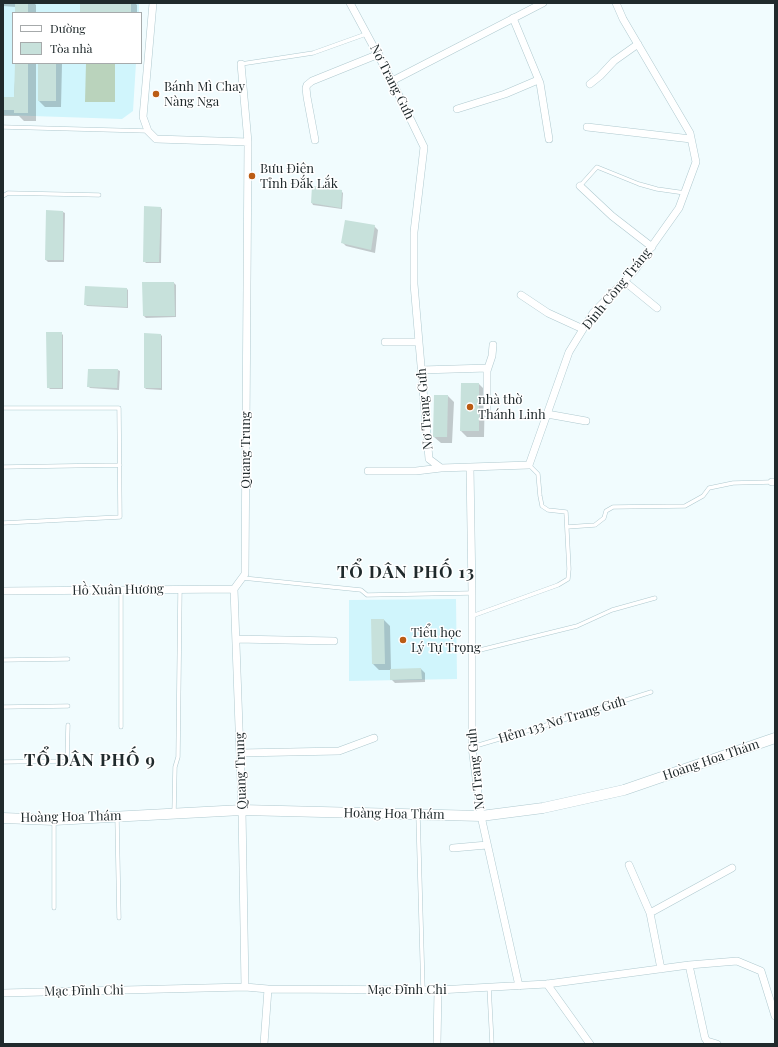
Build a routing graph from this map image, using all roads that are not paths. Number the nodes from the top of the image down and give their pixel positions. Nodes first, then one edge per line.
1 (153, 3) edge
2 (350, 3) edge
3 (543, 3) edge
4 (616, 3) edge
5 (535, 5) edge
6 (513, 18) junction
7 (367, 34) junction
8 (638, 44) junction
9 (379, 54) junction
10 (241, 64) joint
11 (538, 80) junction
12 (392, 81) junction
13 (590, 84) dead end
14 (458, 110) dead end
15 (3, 127) edge
16 (587, 127) dead end
17 (148, 130) junction
18 (549, 139) dead end
19 (691, 139) junction
20 (315, 140) dead end
21 (248, 142) junction
22 (580, 186) joint
23 (685, 193) junction
24 (99, 195) dead end
25 (3, 196) edge
26 (652, 247) junction
27 (624, 281) junction
28 (521, 295) dead end
29 (657, 308) dead end
30 (583, 329) junction
31 (384, 342) dead end
32 (419, 342) junction
33 (493, 345) dead end
34 (488, 368) junction
35 (421, 370) junction
36 (3, 408) edge
37 (487, 413) dead end
38 (547, 414) junction
39 (586, 421) dead end
40 (120, 464) junction
41 (529, 465) junction
42 (3, 467) edge
43 (470, 467) junction
44 (441, 468) junction
45 (368, 472) dead end
46 (773, 482) edge
47 (3, 523) edge
48 (567, 527) junction
49 (242, 578) junction
50 (234, 589) junction
51 (122, 590) junction
52 (180, 590) junction
53 (3, 591) edge
54 (472, 593) junction
55 (655, 598) dead end
56 (472, 616) junction
57 (236, 639) junction
58 (334, 641) dead end
59 (472, 652) junction
60 (68, 659) dead end
61 (3, 660) edge
62 (651, 692) dead end
63 (68, 706) dead end
64 (3, 707) edge
65 (68, 725) dead end
66 (121, 727) dead end
67 (374, 738) dead end
68 (775, 738) edge
69 (472, 747) junction
70 (240, 753) junction
71 (3, 762) edge
72 (242, 810) junction
73 (174, 814) junction
74 (418, 814) junction
75 (481, 816) junction
76 (117, 817) junction
77 (3, 818) edge
78 (54, 820) junction
79 (487, 845) junction
80 (453, 848) dead end
81 (629, 865) dead end
82 (732, 868) dead end
83 (54, 908) dead end
84 (650, 913) junction
85 (119, 918) dead end
86 (689, 965) junction
87 (661, 968) junction
88 (547, 984) junction
89 (519, 986) junction
90 (245, 987) junction
91 (489, 987) junction
92 (268, 989) junction
93 (423, 990) junction
94 (438, 990) junction
95 (3, 993) edge
96 (775, 1016) edge
97 (264, 1044) edge
98 (437, 1044) edge
99 (492, 1044) edge
100 (590, 1044) edge
101 (717, 1044) edge

1 - 17 street
2 - 7 street, Nơ Trang Gưh
3 - 5 street
4 - 8 street, Đinh Công Tráng
5 - 6 street
6 - 11 street
6 - 12 street
7 - 9 street, Nơ Trang Gưh
7 - 10 lane
8 - 13 street
8 - 19 street, Đinh Công Tráng
9 - 12 street, Nơ Trang Gưh
9 - 20 street
10 - 21 street, Quang Trung
11 - 14 street
11 - 18 street
12 - 32 street, Nơ Trang Gưh
15 - 17 lane
16 - 19 street
17 - 21 street
19 - 23 street, Đinh Công Tráng
21 - 49 street, Quang Trung
22 - 23 lane
22 - 26 street
23 - 26 street, Đinh Công Tráng
24 - 25 lane
26 - 27 street, Đinh Công Tráng
27 - 29 street
27 - 30 street, Đinh Công Tráng
28 - 30 street
30 - 38 street, Đinh Công Tráng
31 - 32 street
32 - 35 street, Nơ Trang Gưh
33 - 34 street
34 - 35 street
34 - 37 street
35 - 44 street, Nơ Trang Gưh
36 - 40 lane
38 - 39 street
38 - 41 street, Đinh Công Tráng
40 - 42 lane
40 - 47 lane
41 - 43 street
41 - 48 lane
43 - 44 street, Nơ Trang Gưh
43 - 54 street, Nơ Trang Gưh
44 - 45 street
46 - 48 lane
48 - 56 lane
49 - 50 street, Quang Trung
49 - 54 lane
50 - 52 street, Hồ Xuân Hương
50 - 57 street, Quang Trung
51 - 52 street, Hồ Xuân Hương
51 - 53 street, Hồ Xuân Hương
51 - 66 lane
52 - 73 lane
54 - 56 street, Nơ Trang Gưh
55 - 59 lane
56 - 59 street, Nơ Trang Gưh
57 - 58 street
57 - 70 street, Quang Trung
59 - 69 street, Nơ Trang Gưh
60 - 61 lane
62 - 69 lane, Hẻm 133 Nơ Trang Gưh
63 - 64 lane
65 - 71 lane
67 - 70 street
68 - 75 street, Hoàng Hoa Thám
69 - 75 street, Nơ Trang Gưh
70 - 72 street, Quang Trung
72 - 73 street, Hoàng Hoa Thám
72 - 74 street, Hoàng Hoa Thám
72 - 90 street, Quang Trung
73 - 76 street, Hoàng Hoa Thám
74 - 75 street, Hoàng Hoa Thám
74 - 93 lane
75 - 79 street, Nơ Trang Gưh
76 - 78 street, Hoàng Hoa Thám
76 - 85 lane
77 - 78 street, Hoàng Hoa Thám
78 - 83 lane
79 - 80 street
79 - 89 street, Nơ Trang Gưh
81 - 84 street
82 - 84 street
84 - 87 street
86 - 87 street, Mạc Đĩnh Chi
86 - 96 street, Mạc Đĩnh Chi
86 - 101 street
87 - 88 street, Mạc Đĩnh Chi
88 - 89 street, Mạc Đĩnh Chi
88 - 100 street
89 - 91 street, Mạc Đĩnh Chi
90 - 92 street, Mạc Đĩnh Chi
90 - 95 street, Mạc Đĩnh Chi
91 - 94 street, Mạc Đĩnh Chi
91 - 99 lane
92 - 93 street, Mạc Đĩnh Chi
92 - 97 street
93 - 94 street, Mạc Đĩnh Chi
94 - 98 street

